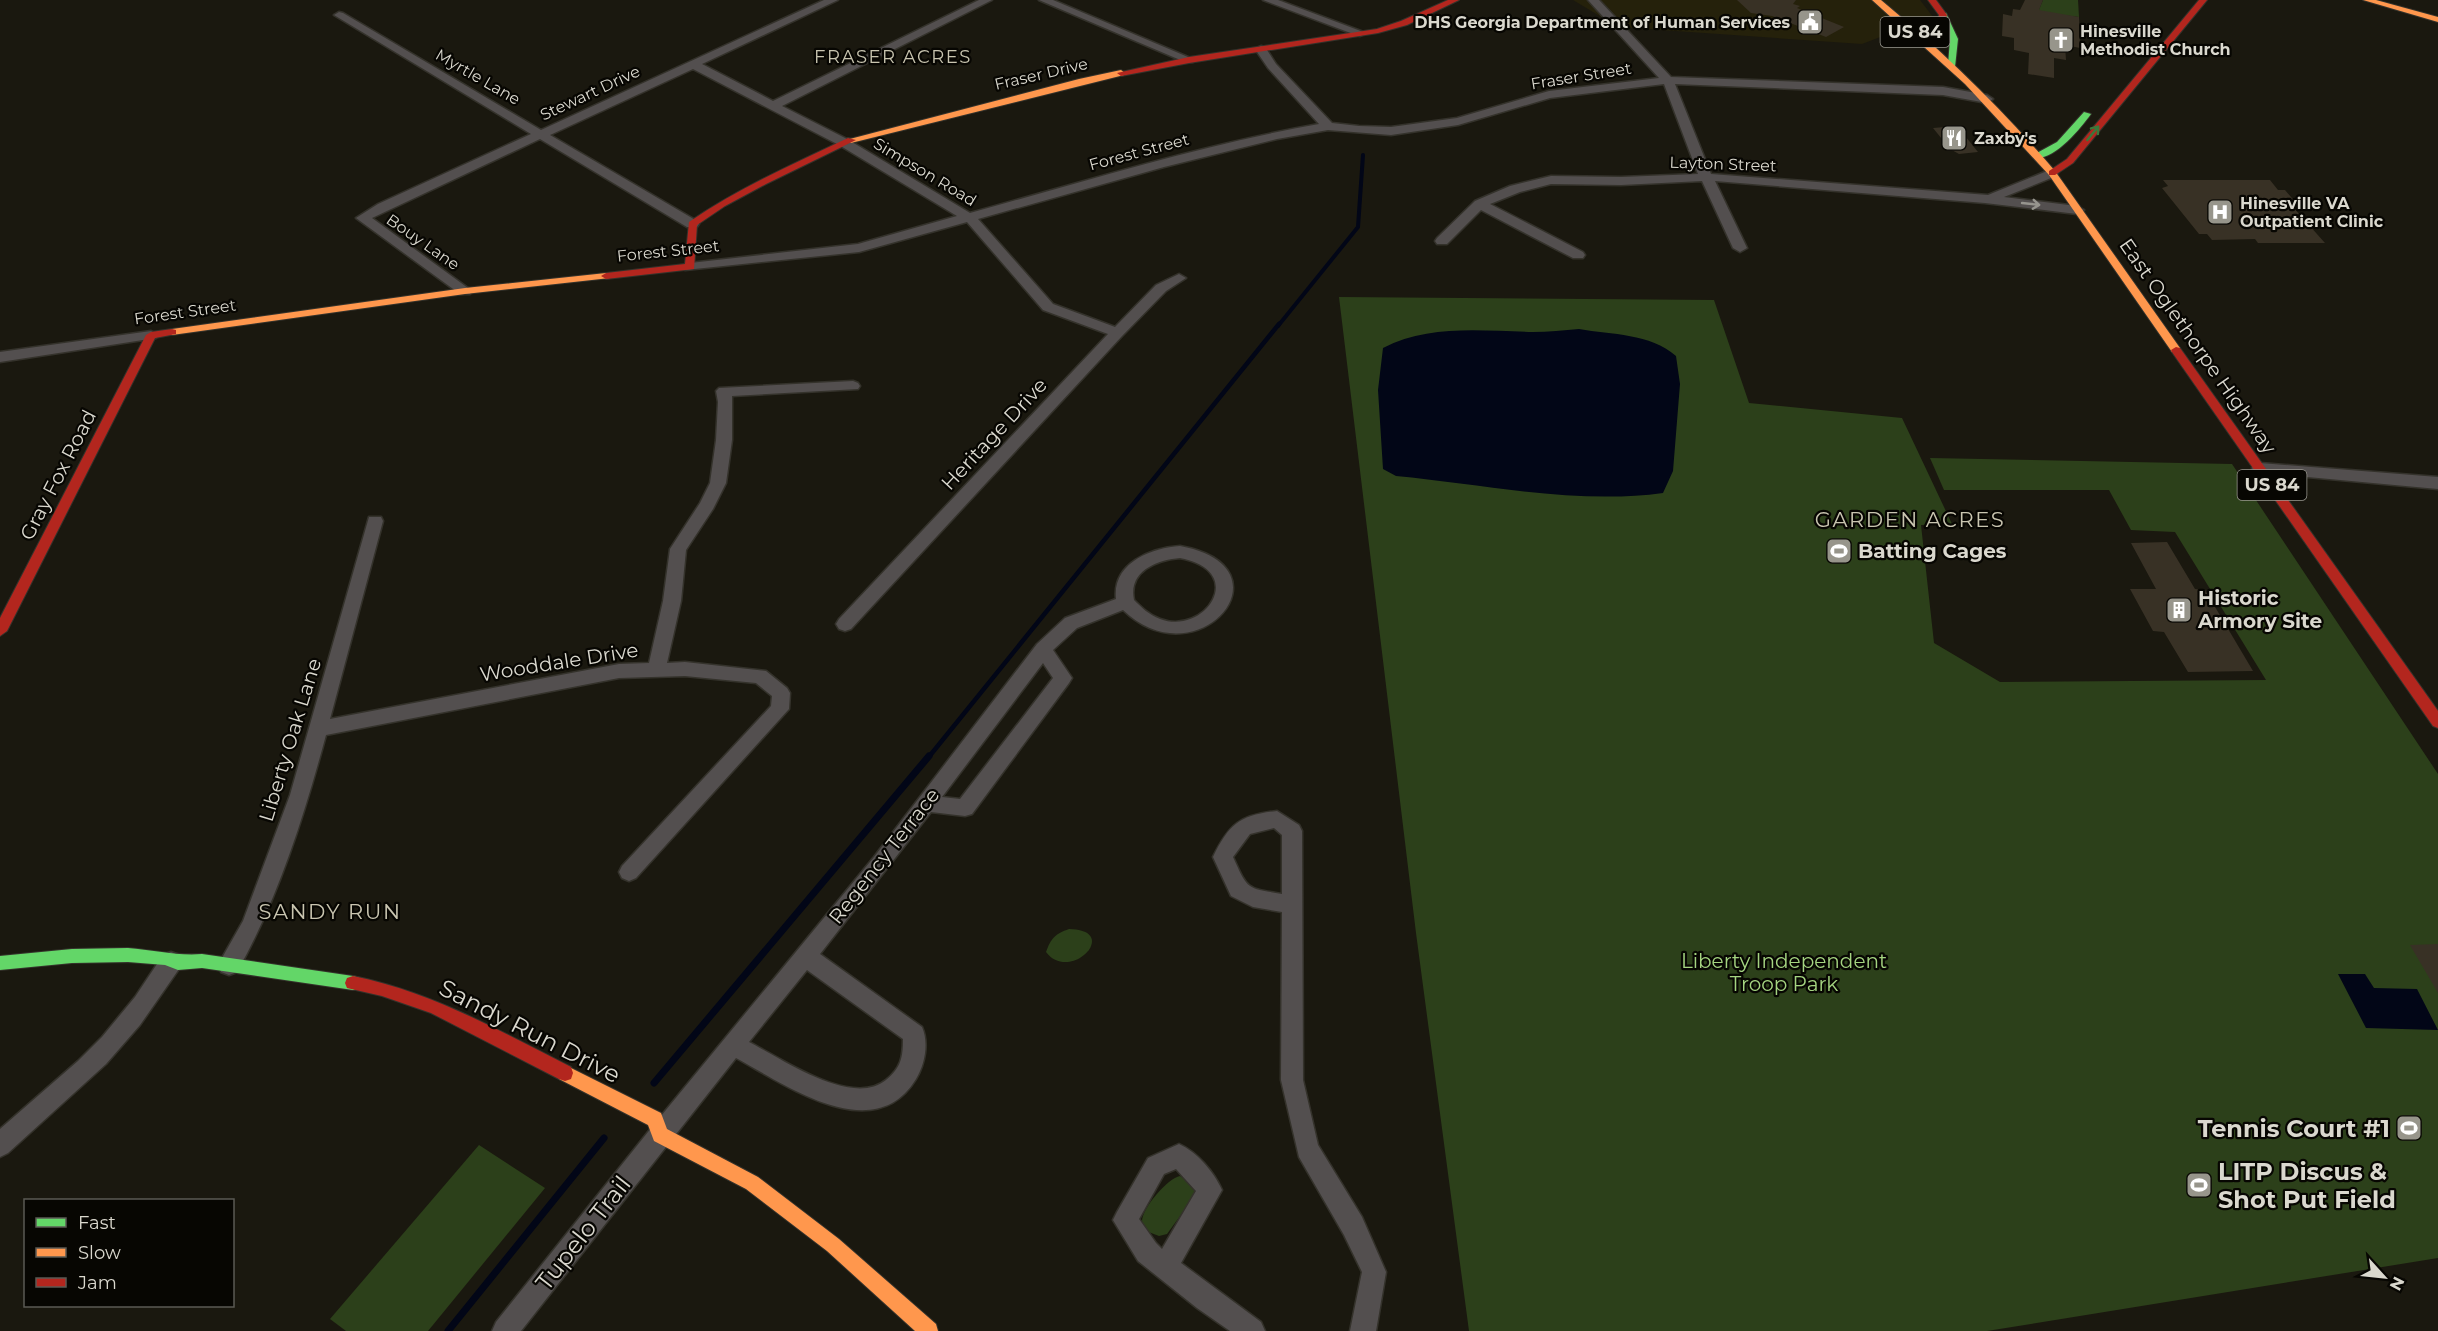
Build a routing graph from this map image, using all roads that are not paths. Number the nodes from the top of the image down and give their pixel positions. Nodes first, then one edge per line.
1 (833, 0) edge
2 (987, 0) edge
3 (1044, 0) edge
4 (1268, 0) edge
5 (1455, 0) edge
6 (1593, 0) edge
7 (1876, 0) edge
8 (1932, 0) edge
9 (2203, 0) edge
10 (2367, 0) edge
11 (339, 15) dead end
12 (1943, 15) junction
13 (2438, 20) edge
14 (1911, 28) junction
15 (1360, 33) junction
16 (1261, 49) junction
17 (1189, 60) junction
18 (693, 64) junction
19 (1952, 65) junction
20 (1963, 76) junction
21 (1668, 80) junction
22 (1943, 92) junction
23 (1987, 99) junction
24 (774, 105) junction
25 (2093, 107) dead end
26 (1328, 126) junction
27 (542, 133) junction
28 (843, 142) junction
29 (2038, 156) junction
30 (2052, 173) junction
31 (1706, 177) junction
32 (1985, 199) junction
33 (1480, 204) junction
34 (2077, 210) junction
35 (363, 218) joint
36 (971, 219) junction
37 (692, 224) junction
38 (1442, 241) dead end
39 (1740, 248) dead end
40 (1578, 255) dead end
41 (690, 267) junction
42 (1179, 278) dead end
43 (465, 291) junction
44 (1117, 333) junction
45 (151, 335) junction
46 (0, 357) edge
47 (853, 386) dead end
48 (2260, 468) junction
49 (2438, 483) edge
50 (375, 521) dead end
51 (1126, 602) junction
52 (845, 624) dead end
53 (0, 631) edge
54 (1042, 649) junction
55 (656, 670) junction
56 (2438, 722) edge
57 (319, 729) junction
58 (927, 803) junction
59 (629, 872) dead end
60 (1292, 905) junction
61 (805, 956) junction
62 (171, 962) junction
63 (0, 963) edge
64 (229, 965) junction
65 (733, 1045) junction
66 (660, 1135) junction
67 (0, 1145) edge
68 (1165, 1267) dead end
69 (505, 1331) edge
70 (929, 1331) edge
71 (1252, 1331) edge
72 (1363, 1331) edge

1 - 18 street, Stewart Drive
2 - 24 street
3 - 17 street
4 - 15 street
5 - 15 main road, Fraser Drive
6 - 21 street
7 - 14 main road, US 84
8 - 12 main road
30 -> 9 main road
10 - 13 main road
11 - 27 street, Myrtle Lane
12 - 14 main road
12 - 19 main road
14 - 19 main road, US 84
15 - 16 main road, Fraser Drive
16 - 17 main road, Fraser Drive
16 - 26 street
17 - 28 main road, Fraser Drive
18 - 24 street, Simpson Road
18 - 27 street, Stewart Drive
19 - 20 main road, East Oglethorpe Highway / US 84
20 - 22 street
20 - 23 main road, East Oglethorpe Highway / US 84
21 - 22 street, Fraser Street
21 - 26 street, Fraser Street
21 - 31 street
22 - 23 street, Fraser Street
23 - 29 main road, East Oglethorpe Highway / US 84
24 - 28 street, Simpson Road
25 - 29 main road
26 - 36 street, Forest Street
27 - 35 street, Stewart Drive
27 - 37 street, Myrtle Lane
28 - 36 street, Simpson Road
28 - 37 main road, Fraser Drive
29 - 30 main road, East Oglethorpe Highway / US 84
30 - 32 street, Layton Street
30 - 34 main road, East Oglethorpe Highway / US 84
31 - 32 street, Layton Street
31 - 33 street, Layton Street
31 - 39 street
32 -> 34 street, Layton Street
33 - 38 street, Layton Street
33 - 40 street
34 - 48 main road, East Oglethorpe Highway / US 84
35 - 43 street, Bouy Lane
36 - 41 street, Forest Street
36 - 44 street, Simpson Road
37 - 41 main road
41 - 43 main road, Forest Street
42 - 44 street, Heritage Drive
43 - 45 main road, Forest Street
44 - 52 street, Heritage Drive
45 - 46 street, Forest Street
45 - 53 main road, Gray Fox Road
47 - 55 street
48 - 49 street
48 - 56 main road, East Oglethorpe Highway / US 84
50 - 57 street, Liberty Oak Lane
51 - 51 street
51 - 54 street, Regency Terrace
54 - 58 street, Regency Terrace
54 - 58 street
55 - 57 street, Wooddale Drive
55 - 59 street, Wooddale Drive
57 - 64 street, Liberty Oak Lane
58 - 61 street, Regency Terrace
60 - 60 street
60 - 72 street
61 - 65 street, Regency Terrace
61 - 65 street
62 - 63 main road, Sandy Run Drive
62 - 64 main road, Sandy Run Drive
62 - 67 street
64 - 66 main road, Sandy Run Drive
65 - 66 street, Regency Terrace
66 - 69 street, Tupelo Trail
66 - 70 main road, Sandy Run Drive
68 - 71 street

